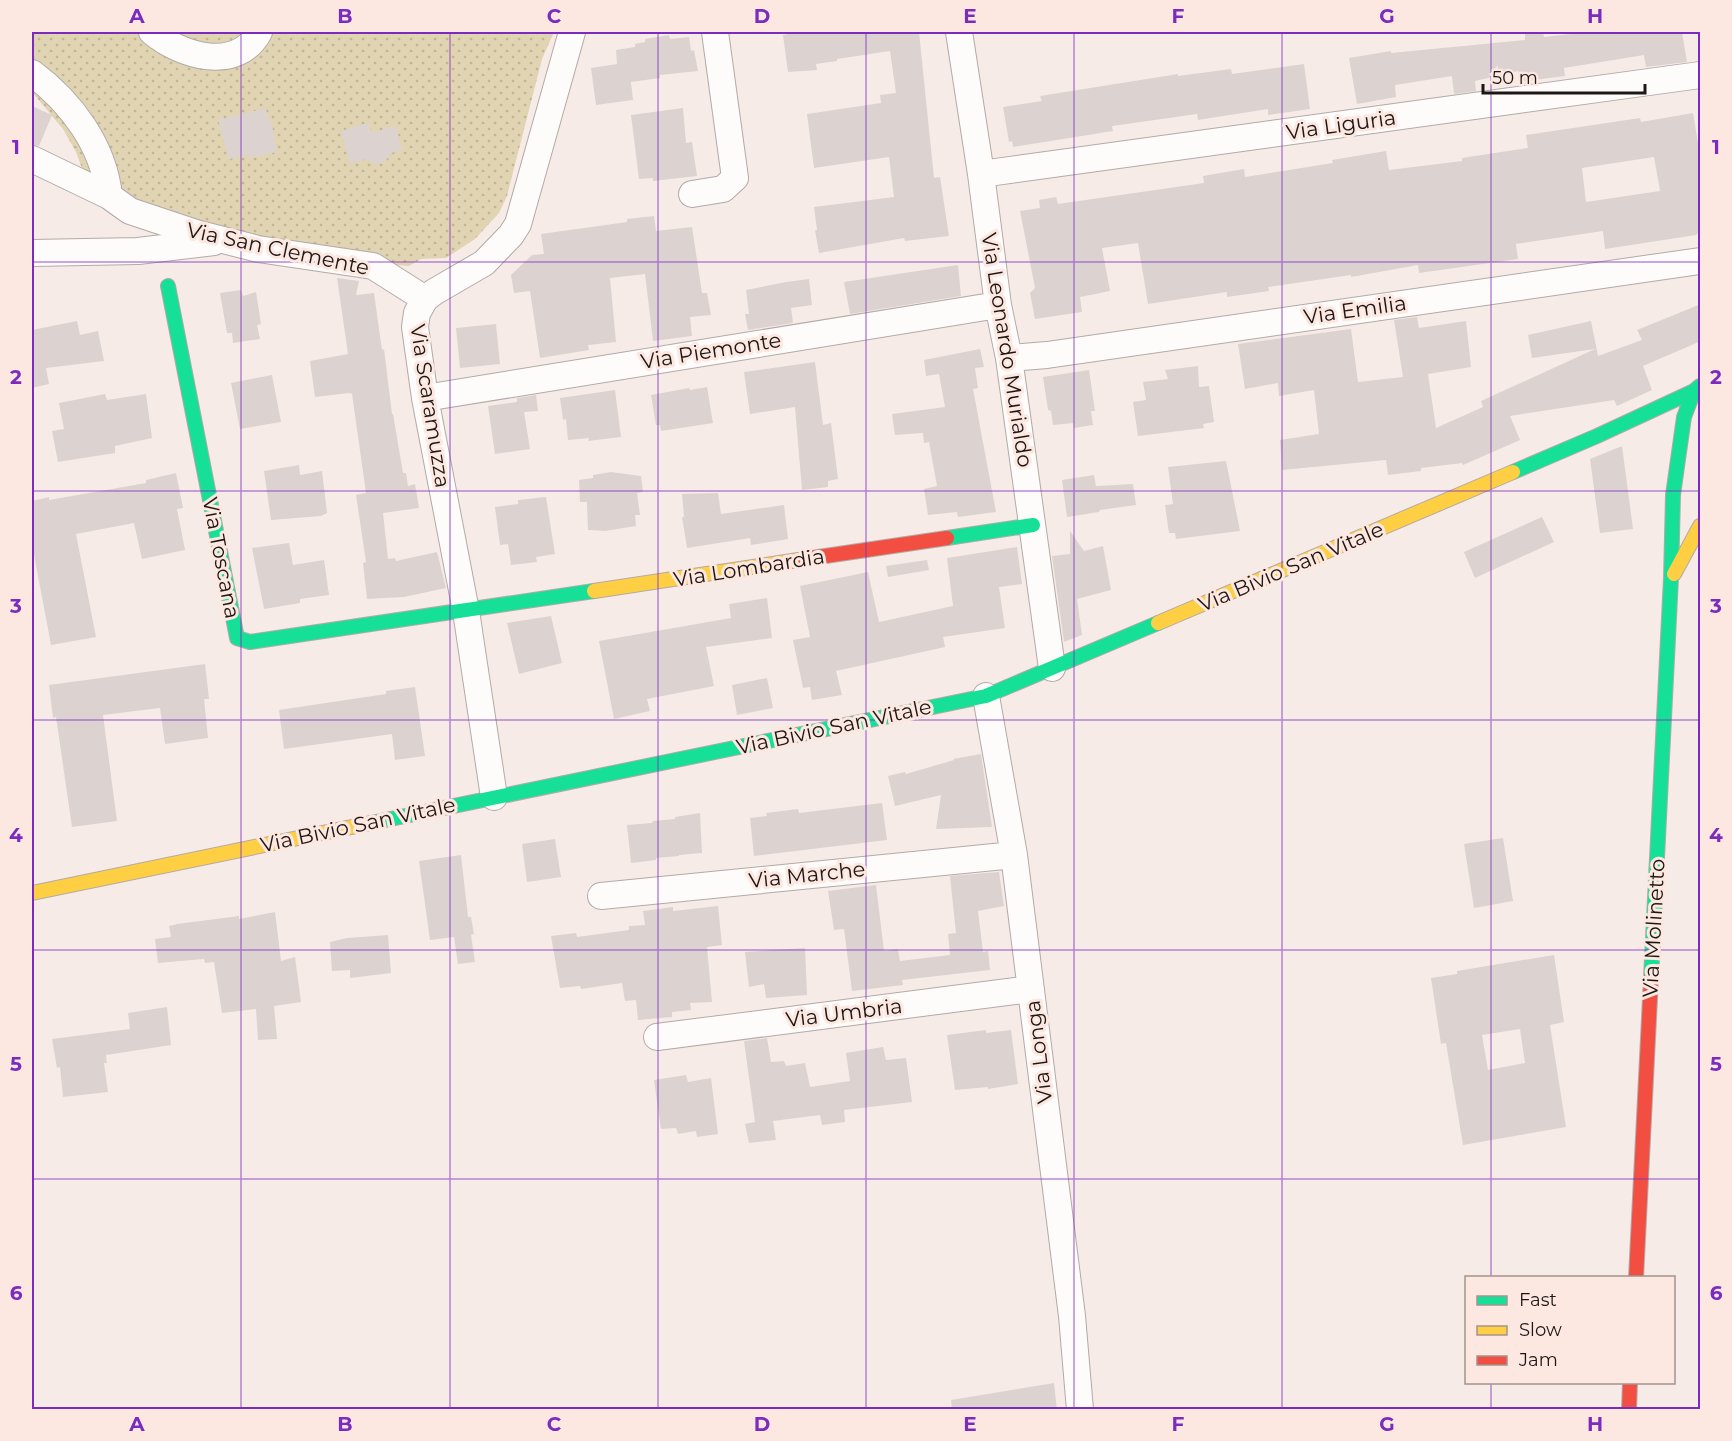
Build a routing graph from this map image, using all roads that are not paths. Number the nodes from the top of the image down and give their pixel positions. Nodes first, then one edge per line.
1 (152, 32) edge
2 (259, 32) edge
3 (572, 32) edge
4 (715, 32) edge
5 (959, 32) edge
6 (32, 73) edge
7 (1701, 75) edge
8 (32, 159) edge
9 (981, 174) junction
10 (692, 194) dead end
11 (109, 196) junction
12 (226, 241) junction
13 (32, 253) edge
14 (1701, 261) edge
15 (168, 286) dead end
16 (425, 299) junction
17 (998, 305) junction
18 (1009, 358) junction
19 (1697, 388) edge
20 (425, 398) junction
21 (1646, 425) dead end
22 (1671, 433) dead end
23 (1597, 436) junction
24 (1681, 446) junction
25 (1694, 460) dead end
26 (1033, 525) junction
27 (1701, 525) edge
28 (1671, 578) junction
29 (466, 611) junction
30 (1052, 668) junction
31 (986, 696) junction
32 (494, 797) junction
33 (1014, 855) junction
34 (32, 893) edge
35 (601, 896) dead end
36 (1031, 988) junction
37 (657, 1037) dead end
38 (1636, 1276) edge
39 (1630, 1384) edge
40 (1080, 1410) edge
41 (1629, 1410) edge

1 - 2 street
3 - 16 street, Via Scaramuzza
4 - 10 street
5 - 9 street, Via Leonardo Murialdo
6 - 11 street
7 - 9 street, Via Liguria
8 - 11 street, Via San Clemente
9 - 17 street, Via Leonardo Murialdo
11 - 12 street, Via San Clemente
12 - 13 street
12 - 16 street, Via San Clemente
14 - 18 street, Via Emilia
15 - 29 main road, Via Toscana
16 - 20 street, Via Scaramuzza
17 - 18 street, Via Leonardo Murialdo
17 - 20 street, Via Piemonte
18 - 26 street, Via Leonardo Murialdo
19 - 23 main road, Via Bivio San Vitale
19 - 24 main road, Via Bivio San Vitale
20 - 29 street, Via Scaramuzza
21 - 23 main road, Via Bivio San Vitale
22 - 24 main road
23 - 30 main road, Via Bivio San Vitale
24 - 25 main road
24 - 28 main road, Via Molinetto
26 - 29 main road, Via Lombardia
26 - 30 street, Via Leonardo Murialdo
27 - 28 main road, Via Molinetto
28 - 38 main road, Via Molinetto
29 - 32 street, Via Scaramuzza
30 - 31 main road, Via Bivio San Vitale
31 - 32 main road, Via Bivio San Vitale
31 - 33 street, Via Longa
32 - 34 main road, Via Bivio San Vitale
33 - 35 street, Via Marche
33 - 36 street, Via Longa
36 - 37 street, Via Umbria
36 - 40 street, Via Longa
39 - 41 main road

